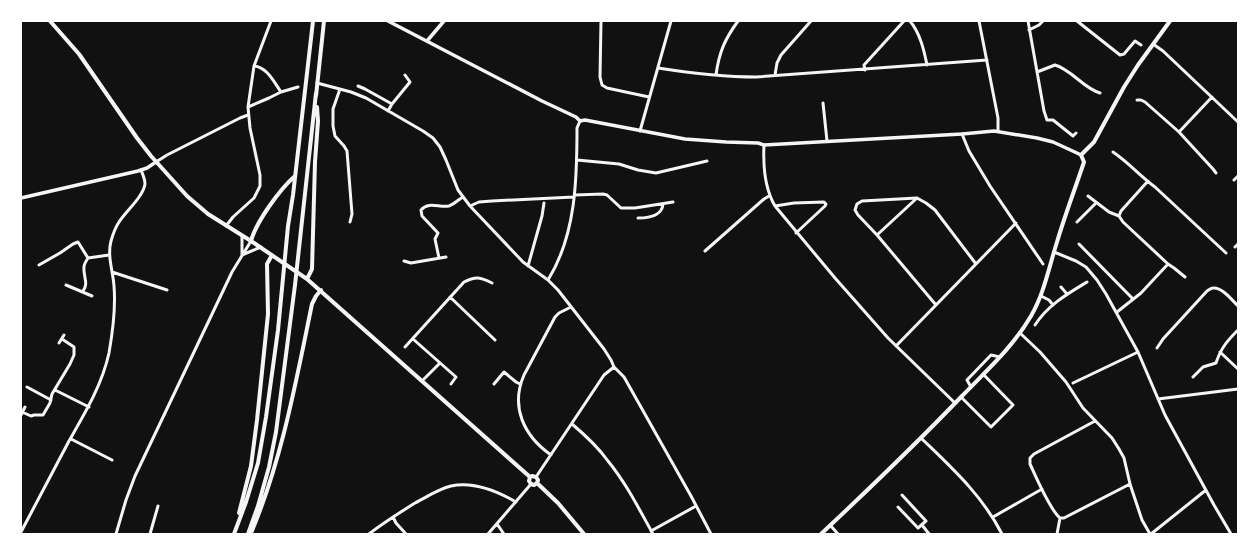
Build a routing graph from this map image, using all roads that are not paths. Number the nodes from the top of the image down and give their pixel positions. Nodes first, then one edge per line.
1 (50, 21) edge
2 (271, 21) edge
3 (313, 21) edge
4 (324, 21) edge
5 (388, 21) edge
6 (444, 21) edge
7 (601, 21) edge
8 (671, 21) edge
9 (738, 21) edge
10 (811, 21) edge
11 (904, 21) edge
12 (910, 21) edge
13 (978, 21) edge
14 (1028, 21) edge
15 (1042, 21) edge
16 (1077, 21) edge
17 (1170, 21) edge
18 (1029, 30) junction
19 (427, 41) junction
20 (1153, 44) junction
21 (1141, 45) dead end
22 (986, 60) junction
23 (927, 65) junction
24 (254, 66) junction
25 (658, 68) junction
26 (865, 70) junction
27 (1037, 72) junction
28 (405, 75) dead end
29 (716, 75) junction
30 (775, 75) junction
31 (317, 83) junction
32 (358, 86) dead end
33 (298, 87) dead end
34 (340, 89) junction
35 (281, 92) junction
36 (316, 93) junction
37 (1100, 93) dead end
38 (649, 97) junction
39 (1212, 98) junction
40 (1137, 100) dead end
41 (823, 103) dead end
42 (392, 104) junction
43 (248, 107) junction
44 (388, 111) junction
45 (248, 115) junction
46 (580, 121) junction
47 (1238, 122) edge
48 (640, 131) junction
49 (998, 131) junction
50 (1179, 132) junction
51 (1076, 133) dead end
52 (962, 134) junction
53 (827, 141) junction
54 (764, 145) junction
55 (1113, 152) dead end
56 (1081, 155) junction
57 (577, 160) junction
58 (707, 161) dead end
59 (156, 162) junction
60 (141, 170) junction
61 (1216, 173) dead end
62 (295, 176) junction
63 (1238, 176) edge
64 (1234, 180) dead end
65 (1148, 182) junction
66 (575, 196) junction
67 (769, 196) junction
68 (1088, 196) dead end
69 (463, 197) junction
70 (21, 198) edge
71 (917, 198) junction
72 (673, 202) dead end
73 (544, 203) dead end
74 (1096, 203) junction
75 (663, 204) junction
76 (470, 206) junction
77 (775, 206) junction
78 (1119, 216) junction
79 (638, 218) dead end
80 (350, 222) dead end
81 (1077, 222) dead end
82 (1016, 223) junction
83 (226, 226) junction
84 (796, 233) junction
85 (877, 235) junction
86 (242, 236) junction
87 (251, 241) junction
88 (1079, 244) dead end
89 (260, 247) junction
90 (705, 251) dead end
91 (1054, 252) junction
92 (1226, 253) dead end
93 (109, 255) junction
94 (242, 255) junction
95 (272, 255) junction
96 (446, 257) dead end
97 (88, 258) junction
98 (439, 258) junction
99 (404, 261) dead end
100 (976, 264) junction
101 (1043, 264) dead end
102 (1168, 264) junction
103 (39, 265) dead end
104 (528, 266) junction
105 (112, 272) junction
106 (1185, 277) dead end
107 (307, 279) junction
108 (548, 280) junction
109 (1087, 282) dead end
110 (492, 283) dead end
111 (66, 284) dead end
112 (1061, 287) dead end
113 (167, 290) dead end
114 (321, 290) junction
115 (83, 291) junction
116 (1067, 294) junction
117 (92, 296) dead end
118 (1041, 296) junction
119 (450, 297) junction
120 (1134, 299) junction
121 (936, 305) junction
122 (1053, 305) junction
123 (1238, 306) edge
124 (571, 307) junction
125 (1117, 312) junction
126 (1035, 325) dead end
127 (1238, 330) edge
128 (1020, 333) junction
129 (64, 335) dead end
130 (62, 339) junction
131 (413, 339) junction
132 (495, 340) dead end
133 (59, 343) dead end
134 (896, 346) junction
135 (405, 347) dead end
136 (1157, 348) dead end
137 (1138, 352) junction
138 (1220, 352) junction
139 (1000, 357) junction
140 (440, 363) junction
141 (614, 367) junction
142 (1238, 369) edge
143 (983, 374) junction
144 (1193, 377) dead end
145 (422, 382) junction
146 (1073, 383) dead end
147 (450, 384) dead end
148 (494, 384) dead end
149 (520, 384) junction
150 (27, 387) dead end
151 (971, 387) junction
152 (1238, 389) edge
153 (55, 390) junction
154 (961, 397) junction
155 (1158, 399) junction
156 (51, 400) junction
157 (955, 403) junction
158 (25, 407) dead end
159 (89, 407) junction
160 (22, 414) edge
161 (1095, 421) junction
162 (572, 424) junction
163 (920, 438) junction
164 (71, 439) junction
165 (550, 455) junction
166 (112, 460) dead end
167 (530, 477) junction
168 (536, 477) junction
169 (537, 483) junction
170 (531, 484) junction
171 (1130, 484) junction
172 (1042, 490) junction
173 (1206, 490) junction
174 (902, 495) dead end
175 (516, 502) junction
176 (158, 506) dead end
177 (696, 506) junction
178 (898, 507) dead end
179 (993, 516) junction
180 (393, 517) junction
181 (1060, 518) junction
182 (497, 524) junction
183 (830, 525) junction
184 (922, 525) junction
185 (21, 532) edge
186 (652, 532) edge
187 (116, 534) edge
188 (150, 534) edge
189 (233, 534) edge
190 (249, 534) edge
191 (368, 534) edge
192 (406, 534) edge
193 (488, 534) edge
194 (504, 534) edge
195 (584, 534) edge
196 (711, 534) edge
197 (821, 534) edge
198 (838, 534) edge
199 (929, 534) edge
200 (1002, 534) edge
201 (1057, 534) edge
202 (1151, 534) edge
203 (1231, 534) edge

1 - 59 main road
2 - 24 street
3 - 62 main road
4 - 31 main road
5 - 19 street
6 - 19 street
7 - 38 street
8 - 25 street
9 - 29 street
10 - 30 street
11 - 26 street
12 - 23 street
13 - 22 street
14 - 18 street
15 - 18 street
16 - 21 street
17 - 20 main road
18 - 27 street
19 - 46 street
20 - 39 street
20 - 56 main road
22 - 23 street
22 - 49 street
23 - 26 street
24 - 35 street
24 - 43 street
25 - 29 street
25 - 38 street
26 - 30 street
27 - 37 street
27 - 51 street
28 - 42 street
29 - 30 street
31 - 34 street
31 - 36 main road
32 - 42 street
33 - 35 street
34 - 44 street
34 - 80 street
35 - 43 street
36 - 107 main road
36 - 190 main road
38 - 48 street
39 - 47 street
39 - 50 street
40 - 50 street
41 - 53 street
42 - 44 street
43 - 45 street
44 - 69 street
45 - 59 street
45 - 83 street
46 - 48 street
46 - 57 street
48 - 54 street
49 - 52 street
49 - 56 street
50 - 61 street
52 - 53 street
52 - 82 street
53 - 54 street
54 - 67 street
55 - 65 street
56 - 91 main road
57 - 58 street
57 - 66 street
59 - 60 street
59 - 83 main road
60 - 70 street
60 - 93 street
62 - 87 main road
62 - 189 main road
63 - 64 street
65 - 78 street
65 - 92 street
66 - 75 street
66 - 76 street
66 - 108 street
67 - 77 street
67 - 90 street
68 - 74 street
69 - 76 street
69 - 98 street
71 - 85 street
71 - 85 street
71 - 100 street
72 - 75 street
73 - 104 street
74 - 78 street
74 - 81 street
75 - 79 street
76 - 104 street
77 - 84 street
77 - 84 street
78 - 102 street
82 - 100 street
82 - 101 street
83 - 86 main road
84 - 134 street
85 - 121 street
86 - 87 main road
86 - 94 street
87 - 89 main road
87 - 94 street
88 - 120 street
89 - 94 street
89 - 95 main road
91 - 118 main road
91 - 125 street
93 - 97 street
93 - 105 street
94 - 187 street
95 - 107 main road
95 - 189 main road
96 - 98 street
97 - 103 street
97 - 115 street
98 - 99 street
100 - 121 street
102 - 106 street
102 - 120 street
104 - 108 street
105 - 113 street
105 - 159 street
107 - 114 main road
108 - 124 street
109 - 116 street
110 - 119 street
111 - 115 street
112 - 116 street
114 - 145 main road
114 - 190 main road
115 - 117 street
116 - 122 street
118 - 122 street
118 - 128 main road
119 - 131 street
119 - 132 street
120 - 125 street
121 - 134 street
122 - 126 street
123 - 136 street
124 - 141 street
124 - 149 street
125 - 137 street
127 - 138 street
128 - 139 main road
128 - 161 street
129 - 130 street
130 - 133 street
130 - 153 street
131 - 135 street
131 - 140 street
134 - 157 street
137 - 146 street
137 - 155 street
138 - 142 street
138 - 144 street
139 - 143 main road
139 - 151 street
140 - 145 street
140 - 147 street
141 - 162 street
141 - 177 street
143 - 151 main road
143 - 154 street
145 - 167 main road
148 - 149 street
149 - 165 street
150 - 156 street
151 - 154 main road
152 - 155 street
153 - 156 street
153 - 159 street
154 - 157 main road
155 - 173 street
156 - 160 street
157 - 163 main road
158 - 160 street
159 - 164 street
161 - 171 street
161 - 172 street
162 - 165 street
162 - 186 street
163 - 179 street
163 - 183 main road
164 - 166 street
164 - 185 street
165 - 168 street
167 - 168 main road
167 - 170 main road
168 - 169 main road
169 - 170 main road
169 - 195 main road
170 - 175 street
171 - 181 street
171 - 202 street
172 - 179 street
172 - 181 street
173 - 202 street
173 - 203 street
174 - 184 street
175 - 180 street
175 - 182 street
176 - 188 street
177 - 186 street
177 - 196 street
178 - 184 street
179 - 200 street
180 - 191 street
180 - 192 street
181 - 201 street
182 - 193 street
182 - 194 street
183 - 197 main road
183 - 198 street
184 - 199 street

